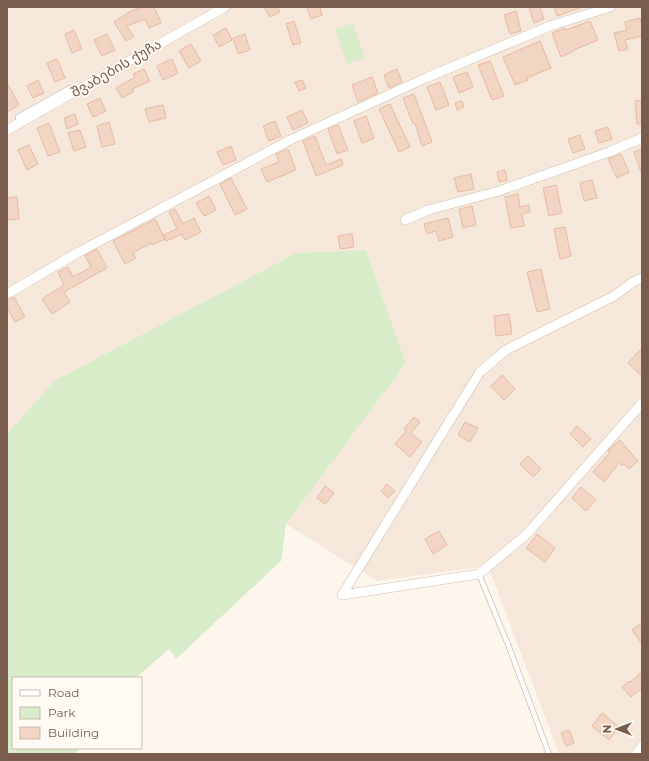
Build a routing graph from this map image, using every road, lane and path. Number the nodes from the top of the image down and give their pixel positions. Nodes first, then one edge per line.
1 (225, 7) edge
2 (610, 7) edge
3 (70, 88) dead end
4 (19, 123) junction
5 (7, 130) edge
6 (642, 138) edge
7 (405, 220) dead end
8 (642, 278) edge
9 (7, 294) edge
10 (642, 403) edge
11 (479, 574) junction
12 (642, 746) edge
13 (549, 754) edge
14 (636, 754) edge

1 - 4 street, შვაბების ქუჩა
2 - 9 street
3 - 4 lane
4 - 5 street, შვაბების ქუჩა
6 - 7 street
8 - 11 street
10 - 11 street
11 - 13 lane
12 - 14 street

